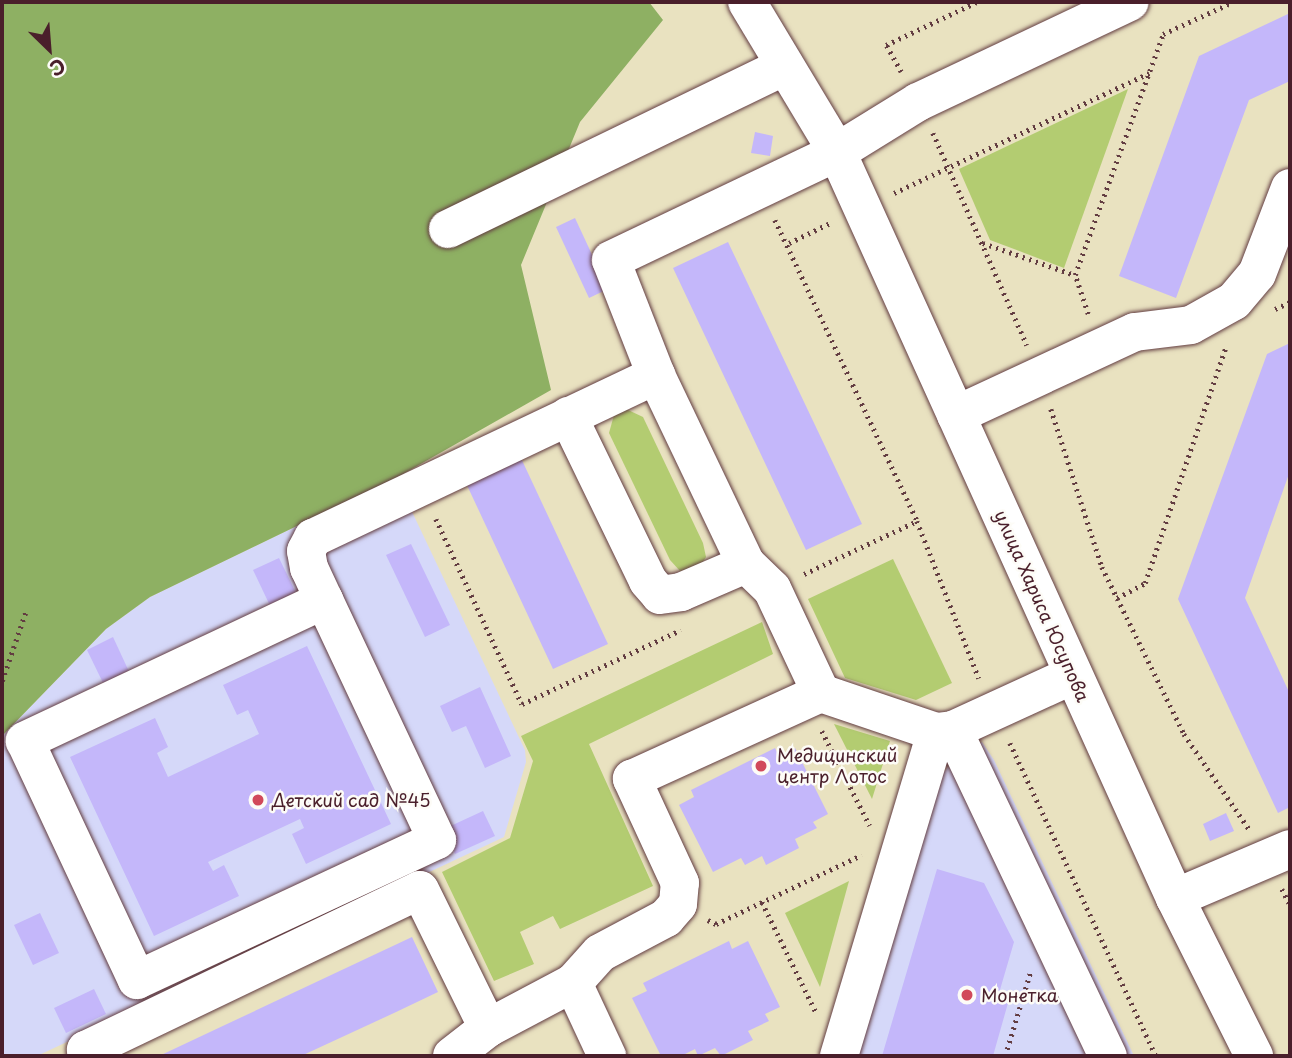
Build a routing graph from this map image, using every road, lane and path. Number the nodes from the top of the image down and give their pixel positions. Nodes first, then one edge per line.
1 (747, 2) edge
2 (1233, 2) edge
3 (1117, 4) edge
4 (785, 66) junction
5 (1149, 73) junction
6 (837, 152) junction
7 (1290, 188) edge
8 (759, 191) junction
9 (863, 207) junction
10 (448, 229) dead end
11 (789, 243) junction
12 (983, 243) dead end
13 (1074, 275) junction
14 (1290, 302) edge
15 (1267, 313) dead end
16 (1227, 343) dead end
17 (1100, 348) junction
18 (656, 375) junction
19 (956, 415) junction
20 (568, 416) junction
21 (746, 564) junction
22 (1117, 598) dead end
23 (324, 600) junction
24 (26, 611) dead end
25 (1073, 675) junction
26 (2, 681) edge
27 (814, 696) junction
28 (994, 710) junction
29 (944, 731) junction
30 (874, 834) dead end
31 (1290, 849) edge
32 (868, 852) dead end
33 (1175, 898) junction
34 (762, 902) junction
35 (678, 904) junction
36 (1034, 959) dead end
37 (573, 983) junction
38 (818, 1017) dead end
39 (488, 1028) junction
40 (89, 1056) edge
41 (452, 1056) edge
42 (607, 1056) edge
43 (839, 1056) edge
44 (1005, 1056) edge
45 (1108, 1056) edge
46 (1156, 1056) edge
47 (1254, 1056) edge

1 - 4 street, улица Хариса Юсупова
2 - 5 path
3 - 6 street
4 - 6 street, улица Хариса Юсупова
4 - 10 street
5 - 9 path
5 - 13 path
6 - 8 street
6 - 9 street, улица Хариса Юсупова
7 - 17 street
8 - 11 path
8 - 18 street
9 - 11 path
9 - 19 street, улица Хариса Юсупова
11 - 28 path
12 - 13 path
13 - 17 path
14 - 15 path
16 - 22 path
17 - 19 street
18 - 20 street
18 - 21 street
19 - 25 street, улица Хариса Юсупова
20 - 21 street
20 - 23 street
21 - 27 street
23 - 23 street
24 - 26 path
25 - 28 street
25 - 33 street, улица Хариса Юсупова
27 - 29 street
27 - 30 path
27 - 35 street
28 - 29 street
28 - 46 path
29 - 43 street
29 - 45 street
31 - 33 street
32 - 34 path
33 - 47 street, улица Хариса Юсупова
34 - 35 path
34 - 38 path
35 - 37 street
36 - 44 path
37 - 39 street
37 - 42 street
39 - 40 street
39 - 41 street

